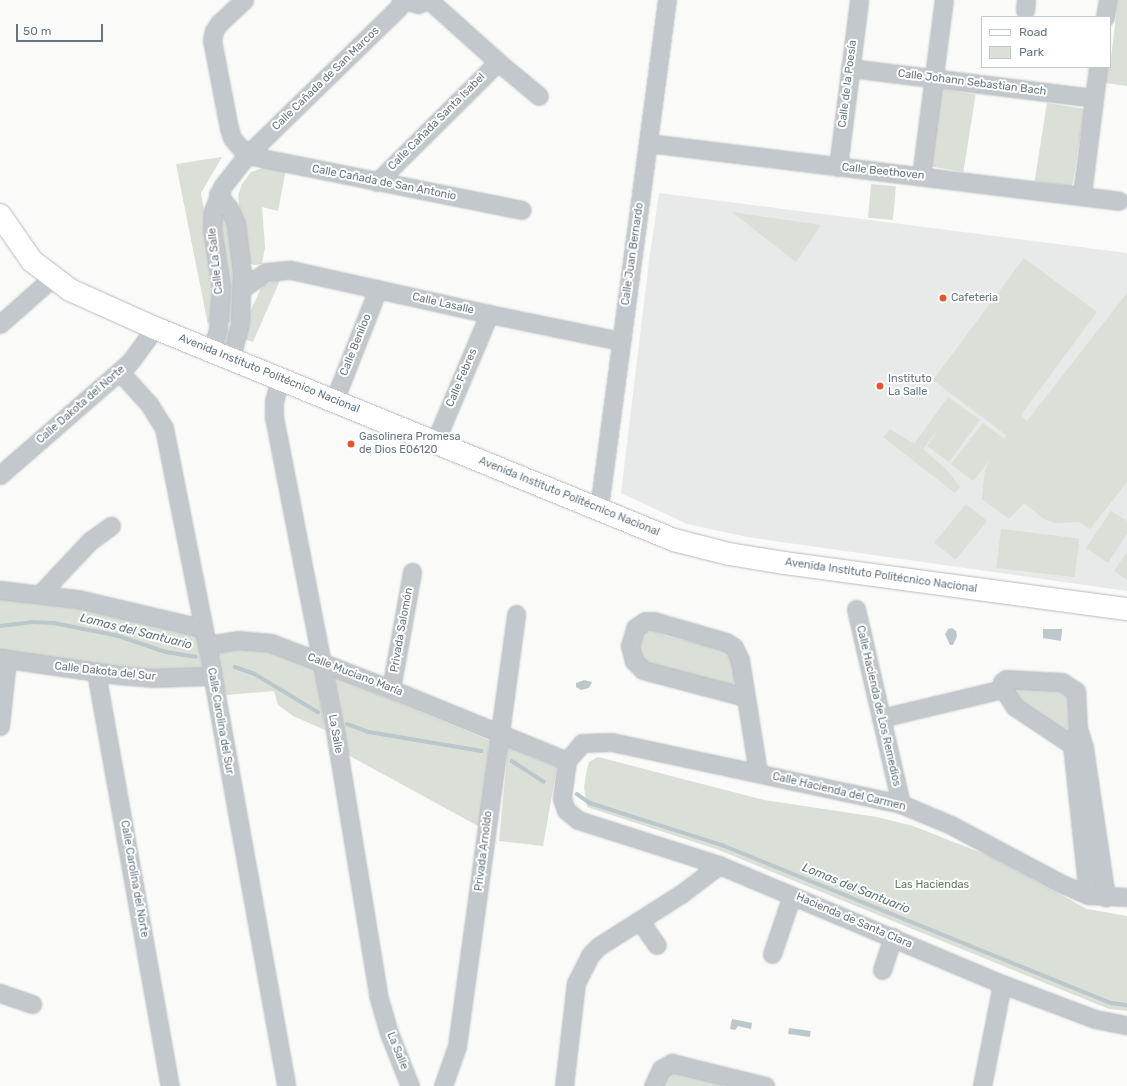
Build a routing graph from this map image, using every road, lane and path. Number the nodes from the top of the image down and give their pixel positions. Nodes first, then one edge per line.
1 (244, 0) edge
2 (403, 0) edge
3 (429, 0) edge
4 (667, 0) edge
5 (860, 0) edge
6 (944, 0) edge
7 (1108, 0) edge
8 (1105, 16) edge
9 (498, 62) junction
10 (850, 68) junction
11 (1098, 68) edge
12 (934, 77) junction
13 (540, 96) dead end
14 (1093, 98) junction
15 (648, 143) junction
16 (247, 155) junction
17 (838, 167) junction
18 (921, 176) junction
19 (377, 182) junction
20 (218, 194) junction
21 (1082, 194) junction
22 (1118, 201) dead end
23 (522, 210) dead end
24 (0, 216) edge
25 (241, 257) junction
26 (218, 260) junction
27 (52, 278) junction
28 (243, 288) junction
29 (378, 289) junction
30 (489, 314) junction
31 (0, 324) edge
32 (155, 328) junction
33 (621, 341) junction
34 (221, 355) junction
35 (120, 372) junction
36 (280, 379) junction
37 (334, 401) junction
38 (434, 442) junction
39 (0, 475) edge
40 (599, 508) junction
41 (112, 526) dead end
42 (412, 572) dead end
43 (0, 590) edge
44 (40, 594) junction
45 (856, 609) dead end
46 (1127, 609) edge
47 (516, 614) dead end
48 (202, 628) junction
49 (207, 645) junction
50 (4, 658) edge
51 (321, 661) junction
52 (96, 672) junction
53 (211, 676) junction
54 (391, 688) junction
55 (1003, 689) junction
56 (745, 697) junction
57 (881, 718) junction
58 (0, 726) edge
59 (499, 733) junction
60 (1078, 747) junction
61 (567, 761) junction
62 (758, 773) junction
63 (900, 804) junction
64 (718, 865) junction
65 (1088, 894) junction
66 (792, 895) junction
67 (1106, 897) junction
68 (1127, 897) edge
69 (640, 921) junction
70 (893, 937) junction
71 (657, 945) dead end
72 (772, 954) dead end
73 (882, 970) dead end
74 (1002, 984) junction
75 (0, 993) edge
76 (32, 1004) dead end
77 (1127, 1025) edge
78 (170, 1086) edge
79 (286, 1086) edge
80 (410, 1086) edge
81 (443, 1086) edge
82 (564, 1086) edge
83 (653, 1086) edge
84 (765, 1086) edge
85 (982, 1086) edge

1 - 16 street
2 - 3 street
2 - 16 street, Calle Cañada de San Marcos
3 - 9 street
4 - 15 street, Calle Juan Bernardo
5 - 10 street, Calle de la Poesía
6 - 12 street
7 - 8 street
9 - 13 street
9 - 19 street, Calle Cañada Santa Isabel
10 - 12 street, Calle Johann Sebastian Bach
10 - 17 street, Calle de la Poesía
11 - 14 street
12 - 14 street, Calle Johann Sebastian Bach
12 - 18 street
14 - 21 street
15 - 17 street, Calle Beethoven
15 - 33 street, Calle Juan Bernardo
16 - 19 street, Calle Cañada de San Antonio
16 - 20 street, Calle La Salle
17 - 18 street, Calle Beethoven
18 - 21 street, Calle Beethoven
19 - 23 street, Calle Cañada de San Antonio
20 - 25 street, Calle La Salle
20 - 26 street, Calle La Salle
21 - 22 street, Calle Beethoven
24 - 27 main road, Avenida Instituto Politécnico Nacional
25 - 26 street
25 - 28 street, Calle La Salle
26 - 34 street, Calle La Salle
27 - 31 street
27 - 32 main road, Avenida Instituto Politécnico Nacional
28 - 29 street, Calle Lasalle
28 - 34 street, Calle La Salle
29 - 30 street, Calle Lasalle
29 - 37 street, Calle Beniloo
30 - 33 street, Calle Lasalle
30 - 38 street, Calle Febres
32 - 34 main road, Avenida Instituto Politécnico Nacional
32 - 35 street, Calle Dakota del Norte
33 - 40 street, Calle Juan Bernardo
34 - 36 main road, Avenida Instituto Politécnico Nacional
35 - 39 street, Calle Dakota del Norte
35 - 48 street, Calle Carolina del Sur
36 - 37 main road, Avenida Instituto Politécnico Nacional
36 - 51 street, La Salle
37 - 38 main road, Avenida Instituto Politécnico Nacional
38 - 40 main road, Avenida Instituto Politécnico Nacional
40 - 46 main road, Avenida Instituto Politécnico Nacional
41 - 44 street
42 - 54 street, Privada Salomón
43 - 44 street
44 - 48 street
45 - 57 street, Calle Hacienda de Los Remedios
47 - 59 street, Privada Arnoldo
48 - 49 street, Calle Carolina del Sur
49 - 51 street, Calle Muciano María
49 - 53 street, Calle Carolina del Sur
50 - 52 street, Calle Dakota del Sur
50 - 58 street
51 - 54 street, Calle Muciano María
51 - 80 street, La Salle
52 - 53 street, Calle Dakota del Sur
52 - 78 street, Calle Carolina del Norte
53 - 79 street, Calle Carolina del Sur
54 - 59 street, Calle Muciano María
55 - 57 street
55 - 60 street
55 - 60 street
56 - 56 street
56 - 62 street
57 - 63 street, Calle Hacienda de Los Remedios
59 - 61 street, Calle Muciano María
59 - 81 street, Privada Arnoldo
60 - 65 street
60 - 67 street
61 - 62 street, Calle Hacienda del Carmen
61 - 64 street, Hacienda de Santa Clara
62 - 63 street, Calle Hacienda del Carmen
63 - 65 street, Calle Hacienda del Carmen
64 - 66 street, Hacienda de Santa Clara
64 - 69 street
65 - 67 street, Calle Hacienda del Carmen
66 - 70 street, Hacienda de Santa Clara
66 - 72 street
67 - 68 street, Calle Hacienda del Carmen
69 - 71 street
69 - 82 street
70 - 73 street
70 - 74 street, Hacienda de Santa Clara
74 - 77 street, Hacienda de Santa Clara
74 - 85 street
75 - 76 street
83 - 84 street

